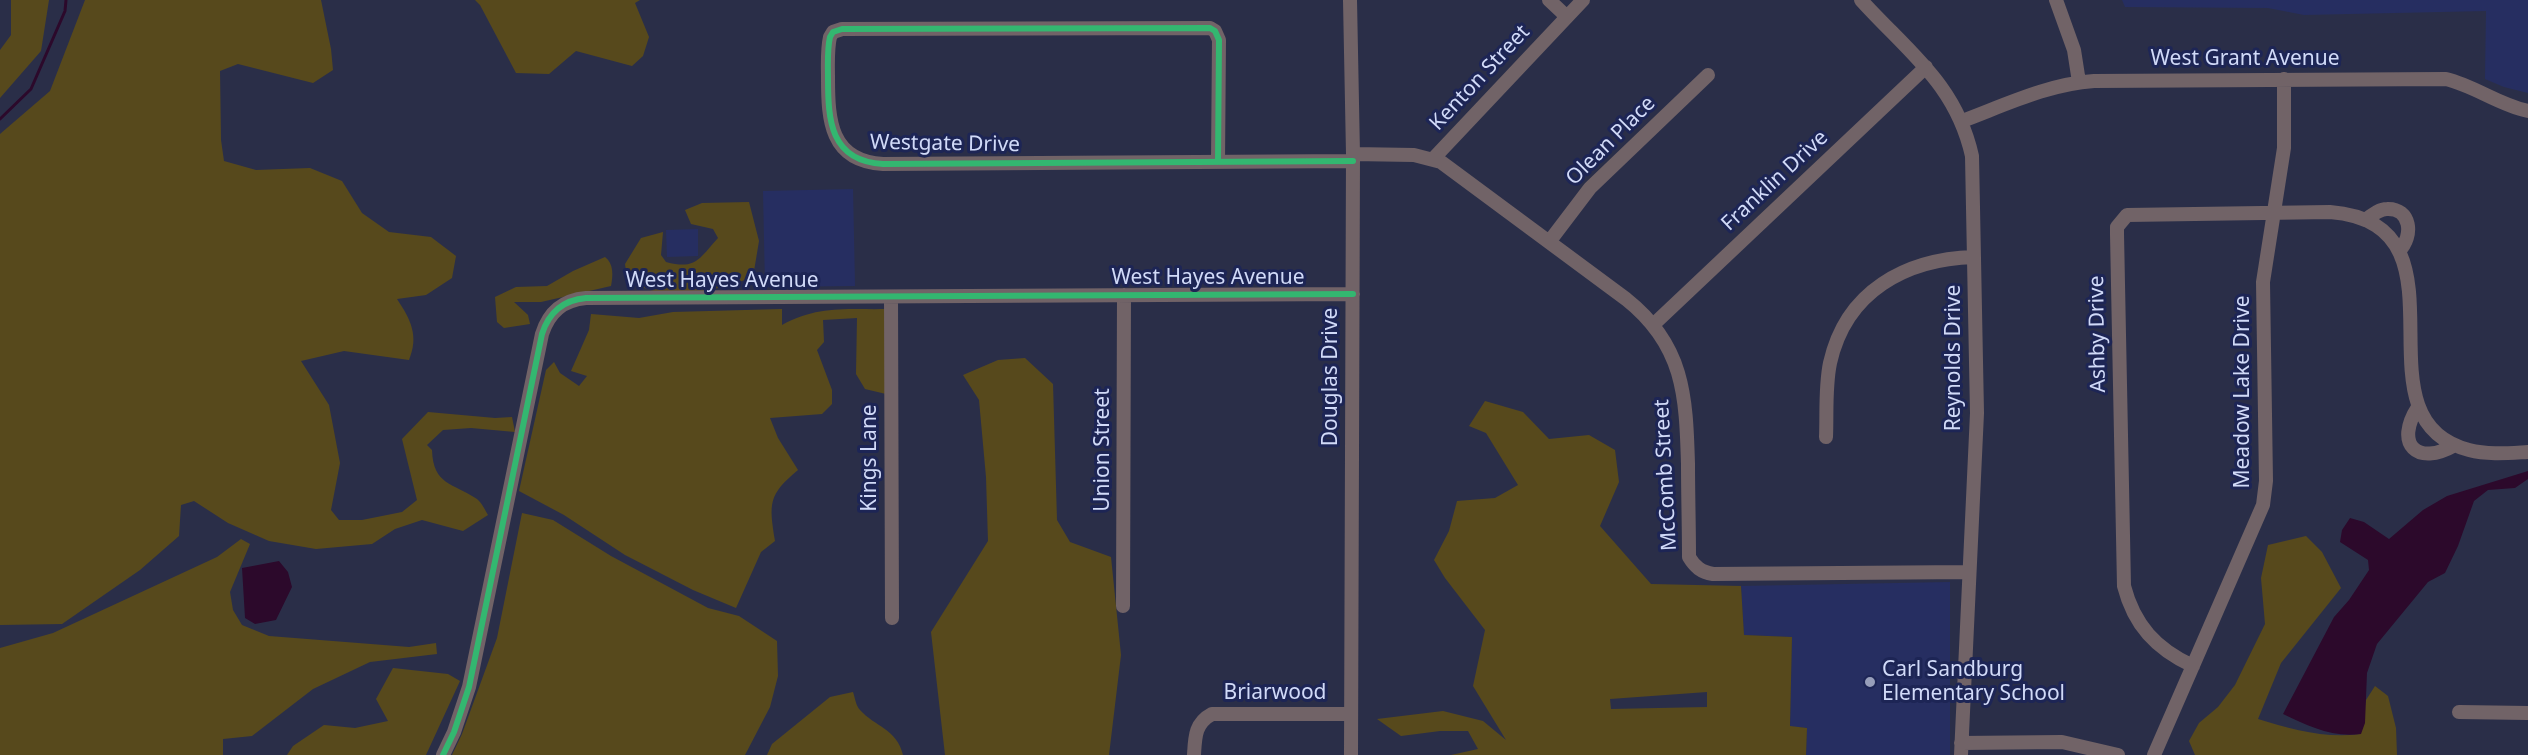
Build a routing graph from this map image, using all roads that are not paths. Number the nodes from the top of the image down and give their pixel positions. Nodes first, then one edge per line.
1 (1350, 0) edge
2 (1549, 0) edge
3 (1583, 0) edge
4 (2056, 0) edge
5 (1866, 1) edge
6 (1566, 16) junction
7 (1926, 67) junction
8 (1708, 75) dead end
9 (2284, 79) junction
10 (2079, 82) junction
11 (2528, 111) edge
12 (1962, 121) junction
13 (1353, 158) junction
14 (1432, 159) junction
15 (1218, 162) junction
16 (2273, 212) junction
17 (2365, 220) junction
18 (1549, 242) junction
19 (2399, 251) junction
20 (1974, 257) junction
21 (1353, 294) junction
22 (1125, 295) junction
23 (891, 297) junction
24 (1653, 325) junction
25 (2418, 407) junction
26 (1826, 437) dead end
27 (2455, 445) junction
28 (2528, 452) edge
29 (1969, 572) junction
30 (1123, 606) dead end
31 (892, 618) dead end
32 (2193, 666) junction
33 (2459, 712) dead end
34 (2528, 712) edge
35 (1351, 714) junction
36 (1961, 749) edge
37 (443, 755) edge
38 (1194, 755) edge
39 (1351, 755) edge
40 (2118, 755) edge
41 (2154, 755) edge

1 - 13 street, Douglas Drive
2 - 6 street
3 - 6 street, Kenton Street
4 - 10 street
5 - 7 street, Reynolds Drive
6 - 14 street, Kenton Street
7 - 12 street, Reynolds Drive
7 - 24 street, Franklin Drive
8 - 18 street, Olean Place
9 - 10 street, West Grant Avenue
9 - 11 street, West Grant Avenue
9 - 16 street, Meadow Lake Drive
10 - 12 street, West Grant Avenue
12 - 20 street, Reynolds Drive
13 - 14 street, McComb Street
13 - 15 street, Westgate Drive
13 - 21 street, Douglas Drive
14 - 18 street, McComb Street
15 - 15 street, Westgate Drive
16 - 17 street, Ashby Drive
16 - 32 street, Meadow Lake Drive
16 - 32 street, Ashby Drive
17 - 19 street, Ashby Drive
17 - 19 street
18 - 24 street, McComb Street
19 - 25 street, Ashby Drive
20 - 26 street
20 - 29 street, Reynolds Drive
21 - 22 street, West Hayes Avenue
21 - 35 street, Douglas Drive
22 - 23 street, West Hayes Avenue
22 - 30 street, Union Street
23 - 31 street, Kings Lane
23 - 37 street, West Hayes Avenue
24 - 29 street, McComb Street
25 - 27 street, Ashby Drive
25 - 27 street
27 - 28 street, Ashby Drive
29 - 36 street, Reynolds Drive
32 - 41 street, Meadow Lake Drive
33 - 34 street
35 - 38 street, Briarwood
35 - 39 street, Douglas Drive
36 - 40 street

